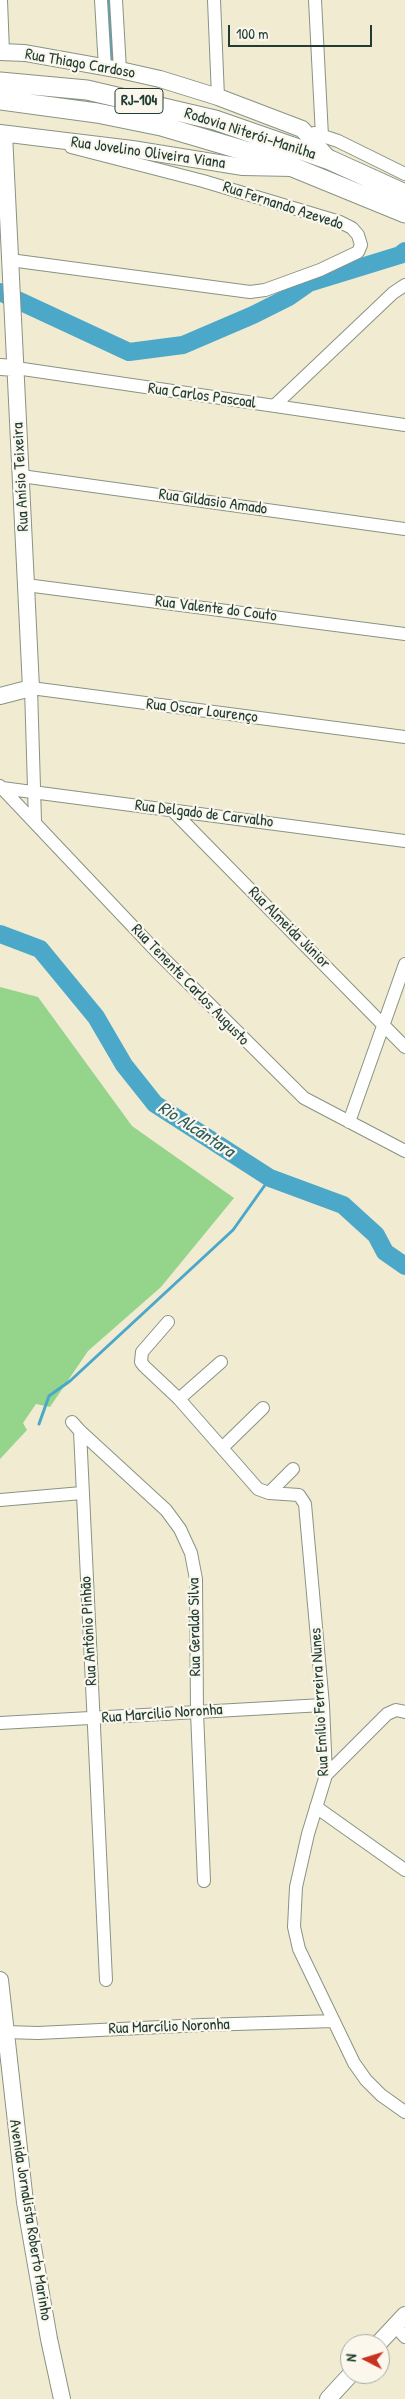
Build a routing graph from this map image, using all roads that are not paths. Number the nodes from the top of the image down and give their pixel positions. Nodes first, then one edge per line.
1 (2, 0) edge
2 (101, 0) edge
3 (116, 0) edge
4 (214, 0) edge
5 (315, 0) edge
6 (2, 52) edge
7 (112, 69) junction
8 (0, 82) edge
9 (218, 97) junction
10 (0, 100) edge
11 (302, 129) junction
12 (2, 134) edge
13 (322, 136) junction
14 (45, 139) junction
15 (330, 160) junction
16 (297, 168) junction
17 (405, 174) edge
18 (405, 194) edge
19 (405, 213) edge
20 (10, 260) junction
21 (405, 285) edge
22 (8, 368) edge
23 (274, 406) junction
24 (405, 425) edge
25 (21, 476) junction
26 (405, 528) edge
27 (26, 585) junction
28 (405, 634) edge
29 (31, 688) junction
30 (0, 696) edge
31 (405, 737) edge
32 (1, 787) edge
33 (36, 792) junction
34 (172, 810) junction
35 (35, 821) junction
36 (405, 841) edge
37 (405, 964) edge
38 (383, 1024) junction
39 (405, 1047) edge
40 (349, 1122) junction
41 (405, 1152) edge
42 (168, 1322) dead end
43 (221, 1362) dead end
44 (179, 1399) junction
45 (263, 1408) dead end
46 (76, 1426) joint
47 (222, 1448) junction
48 (293, 1469) dead end
49 (82, 1493) junction
50 (270, 1493) junction
51 (0, 1500) edge
52 (323, 1705) junction
53 (197, 1712) junction
54 (405, 1712) edge
55 (93, 1718) junction
56 (0, 1723) edge
57 (326, 1775) junction
58 (316, 1807) junction
59 (405, 1870) edge
60 (204, 1881) dead end
61 (0, 1980) edge
62 (106, 1980) dead end
63 (334, 2022) junction
64 (5, 2032) junction
65 (405, 2112) edge
66 (402, 2326) edge
67 (390, 2335) edge
68 (342, 2384) edge
69 (62, 2399) edge
70 (328, 2399) edge

1 - 6 street
2 - 7 street
3 - 7 street
4 - 9 street
5 - 13 street
6 - 7 main road, Rua Thiago Cardoso
7 - 9 main road, Rua Thiago Cardoso
8 - 15 highway, Rodovia Niterói-Manilha / RJ-104
9 - 11 main road, Rua Thiago Cardoso
10 - 16 highway, Rodovia Niterói-Manilha / RJ-104
11 - 13 street, Rua Thiago Cardoso
11 - 15 main road, Rua Thiago Cardoso
12 - 14 main road, Rua Jovelino Oliveira Viana
12 - 20 main road, Rua Anísio Teixeira
13 - 17 street, Rua Thiago Cardoso
14 - 16 main road, Rua Jovelino Oliveira Viana
14 - 20 street, Rua Fernando Azevedo
15 - 18 highway, Rodovia Niterói-Manilha / RJ-104
16 - 19 highway, Rodovia Niterói-Manilha / RJ-104
20 - 22 main road, Rua Anísio Teixeira
21 - 23 street
22 - 23 street, Rua Carlos Pascoal
22 - 25 main road, Rua Anísio Teixeira
23 - 24 street, Rua Carlos Pascoal
25 - 26 street, Rua Gildasio Amado
25 - 27 main road, Rua Anísio Teixeira
27 - 28 street, Rua Valente do Couto
27 - 29 main road, Rua Anísio Teixeira
29 - 30 main road, Rua Oscar Lourenço
29 - 31 street, Rua Oscar Lourenço
29 - 33 street, Rua Anísio Teixeira
32 - 33 street, Rua Delgado de Carvalho
32 - 35 street, Rua Tenente Carlos Augusto
33 - 34 street, Rua Delgado de Carvalho
33 - 35 street, Rua Anísio Teixeira
34 - 36 street, Rua Delgado de Carvalho
34 - 38 street, Rua Almeida Júnior
35 - 40 street, Rua Tenente Carlos Augusto
37 - 38 street
38 - 39 street, Rua Almeida Júnior
38 - 40 street
40 - 41 street, Rua Tenente Carlos Augusto
42 - 44 street, Rua Emílio Ferreira Nunes
43 - 44 street
44 - 47 street, Rua Emílio Ferreira Nunes
45 - 47 street
46 - 49 street, Rua Antônio Pinhão
46 - 53 street, Rua Geraldo Silva
47 - 50 street, Rua Emílio Ferreira Nunes
48 - 50 street
49 - 51 street
49 - 55 street, Rua Antônio Pinhão
50 - 52 street, Rua Emílio Ferreira Nunes
52 - 53 street, Rua Marcilio Noronha
52 - 57 street, Rua Emílio Ferreira Nunes
53 - 55 street, Rua Marcilio Noronha
53 - 60 street, Rua Geraldo Silva
54 - 57 street
55 - 56 street, Rua Marcilio Noronha
55 - 62 street, Rua Antônio Pinhão
57 - 58 street, Rua Emílio Ferreira Nunes
58 - 59 street
58 - 63 street, Rua Emílio Ferreira Nunes
61 - 64 main road, Avenida Jornalista Roberto Marinho
63 - 64 street, Rua Marcílio Noronha
63 - 65 street, Rua Emílio Ferreira Nunes
64 - 69 main road, Avenida Jornalista Roberto Marinho
66 - 67 main road
68 - 70 main road

